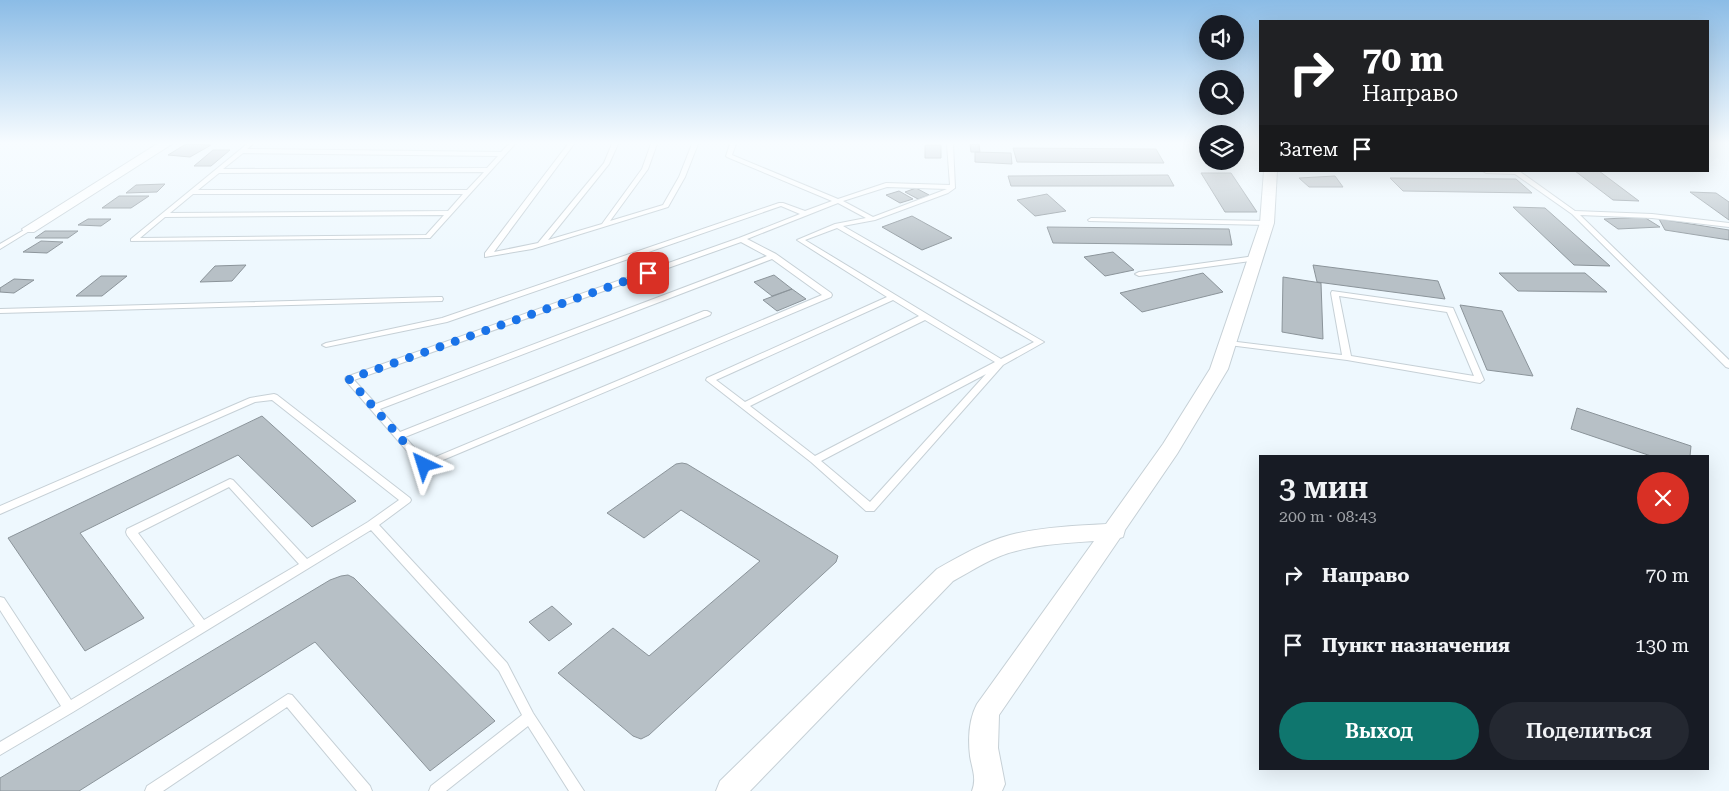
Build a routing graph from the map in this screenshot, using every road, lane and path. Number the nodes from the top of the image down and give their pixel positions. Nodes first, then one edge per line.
1 (106, 181) edge
2 (205, 181) edge
3 (478, 181) edge
4 (543, 181) edge
5 (592, 181) edge
6 (637, 181) edge
7 (680, 181) edge
8 (791, 181) edge
9 (953, 181) edge
10 (1270, 181) edge
11 (1529, 181) edge
12 (953, 187) junction
13 (191, 192) junction
14 (468, 192) junction
15 (838, 200) junction
16 (1574, 213) junction
17 (449, 214) junction
18 (806, 214) junction
19 (164, 215) junction
20 (873, 219) junction
21 (1091, 220) dead end
22 (1267, 223) junction
23 (605, 224) junction
24 (837, 225) junction
25 (1729, 225) edge
26 (29, 228) joint
27 (741, 239) junction
28 (541, 245) junction
29 (0, 247) edge
30 (773, 256) junction
31 (1256, 258) junction
32 (1138, 274) dead end
33 (893, 297) junction
34 (439, 298) dead end
35 (0, 311) edge
36 (707, 313) dead end
37 (926, 316) junction
38 (1229, 343) junction
39 (326, 345) dead end
40 (1347, 358) junction
41 (1001, 362) junction
42 (1729, 365) edge
43 (744, 406) junction
44 (375, 408) junction
45 (398, 436) junction
46 (814, 460) junction
47 (0, 510) edge
48 (372, 525) junction
49 (1115, 531) junction
50 (306, 565) junction
51 (0, 601) edge
52 (202, 627) junction
53 (69, 708) junction
54 (529, 717) junction
55 (0, 749) edge
56 (991, 789) edge
57 (152, 791) edge
58 (365, 791) edge
59 (436, 791) edge
60 (577, 791) edge
61 (730, 791) edge

1 - 26 street
2 - 13 lane
3 - 14 lane
4 - 28 lane
5 - 28 lane
6 - 23 lane
7 - 23 lane
8 - 15 lane
9 - 12 lane
10 - 22 street
11 - 16 lane
12 - 15 lane
12 - 20 lane
13 - 14 lane
13 - 19 lane
14 - 17 lane
15 - 18 lane
15 - 20 lane
16 - 25 lane
16 - 42 lane
17 - 19 lane
17 - 19 lane
18 - 27 lane
18 - 39 lane
20 - 24 lane
21 - 22 lane
22 - 31 street
23 - 28 lane
24 - 33 lane
24 - 41 lane
26 - 29 lane
27 - 30 lane
27 - 44 lane
30 - 44 lane
30 - 45 lane
31 - 32 lane
31 - 38 street
33 - 37 lane
33 - 43 lane
34 - 35 lane
36 - 45 lane
37 - 41 lane
37 - 43 lane
38 - 40 lane
38 - 49 street
40 - 40 lane
41 - 46 lane
41 - 46 lane
43 - 46 lane
44 - 45 lane
47 - 48 lane
48 - 50 lane
48 - 54 lane
49 - 56 street
49 - 61 street
50 - 52 lane
50 - 52 lane
51 - 53 lane
52 - 53 lane
53 - 55 lane
54 - 59 lane
54 - 60 lane
57 - 58 lane

